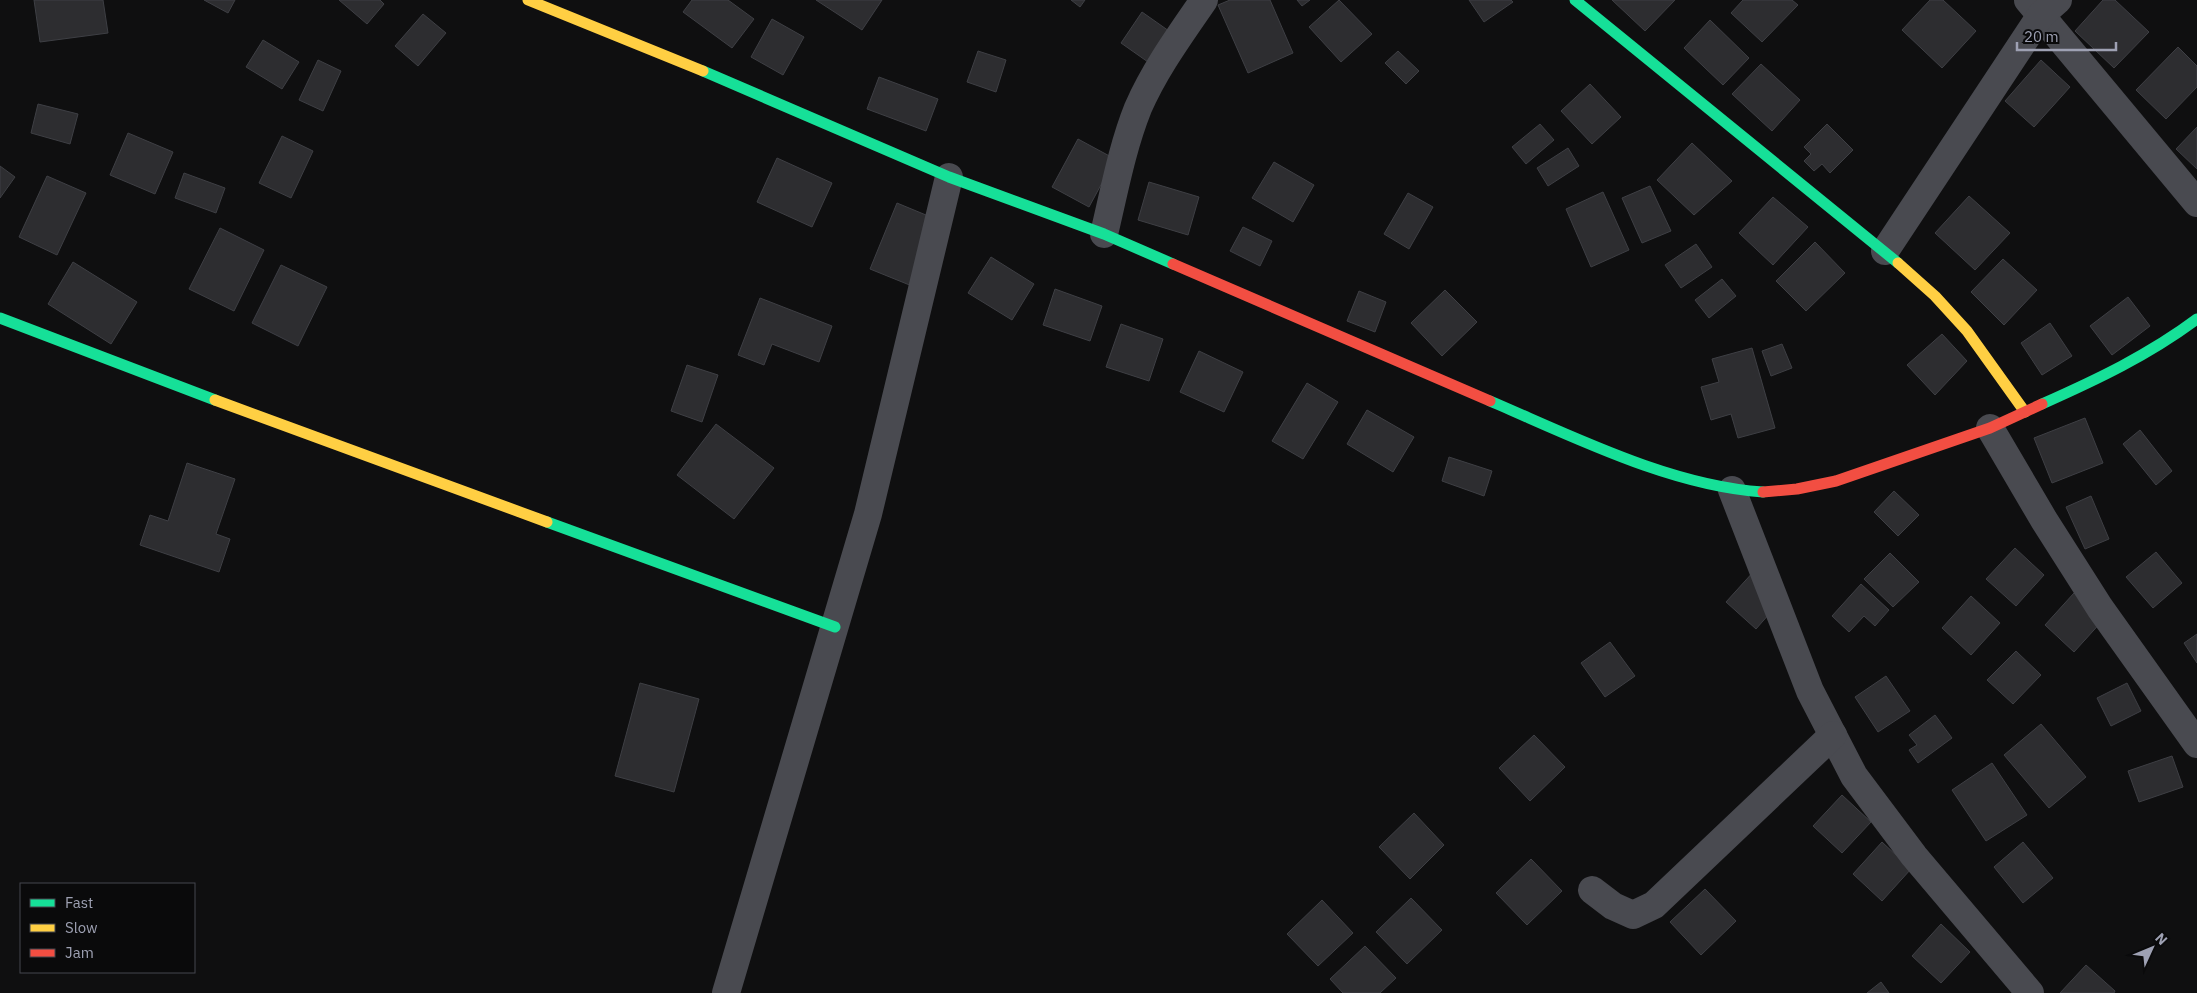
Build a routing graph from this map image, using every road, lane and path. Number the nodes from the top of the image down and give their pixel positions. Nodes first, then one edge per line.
1 (528, 0) edge
2 (1204, 0) edge
3 (1575, 0) edge
4 (2042, 5) edge
5 (949, 176) junction
6 (2197, 203) edge
7 (1104, 234) junction
8 (1885, 250) junction
9 (0, 318) edge
10 (2197, 319) edge
11 (2026, 412) junction
12 (1990, 428) junction
13 (1732, 490) junction
14 (834, 627) junction
15 (1833, 735) junction
16 (2197, 744) edge
17 (1592, 890) dead end
18 (726, 993) edge
19 (2030, 993) edge

1 - 5 street
2 - 7 street
3 - 8 street
4 - 6 street
4 - 8 street
5 - 7 street
5 - 14 street
7 - 13 street
8 - 11 street
9 - 14 street
10 - 11 street
11 - 12 street
12 - 13 street
12 - 16 street
13 - 15 street
14 - 18 street
15 - 17 street
15 - 19 street

